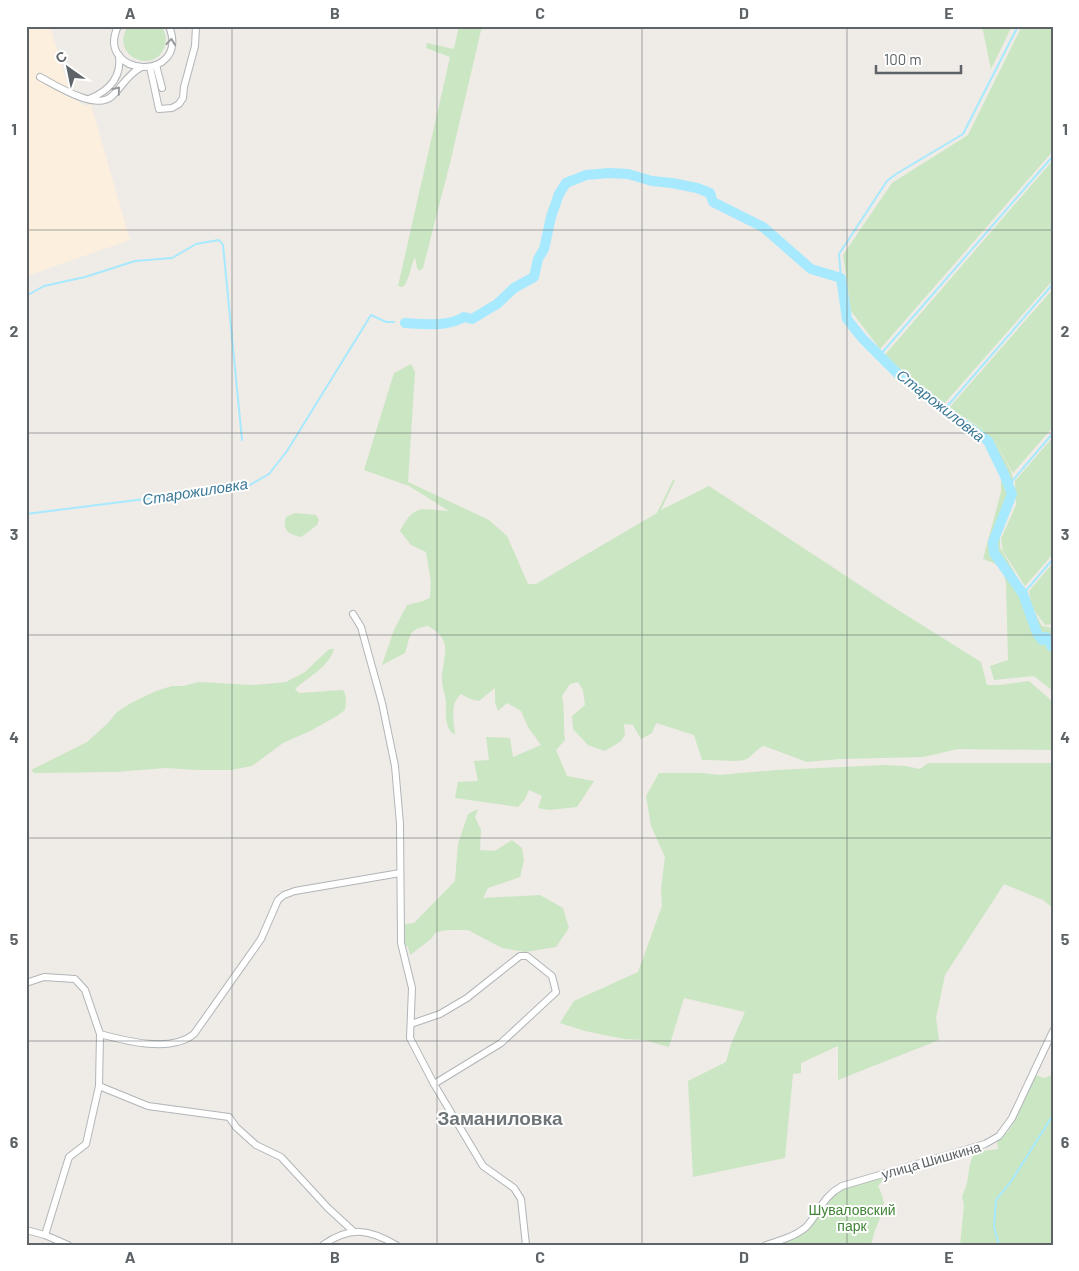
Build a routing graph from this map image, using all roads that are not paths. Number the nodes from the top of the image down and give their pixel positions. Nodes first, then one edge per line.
1 (118, 26) edge
2 (169, 26) edge
3 (196, 26) edge
4 (118, 54) junction
5 (153, 66) junction
6 (140, 68) junction
7 (40, 77) dead end
8 (162, 88) dead end
9 (89, 99) junction
10 (353, 614) dead end
11 (400, 873) junction
12 (26, 982) edge
13 (411, 1024) junction
14 (1053, 1031) edge
15 (100, 1034) junction
16 (434, 1084) junction
17 (99, 1086) junction
18 (26, 1230) edge
19 (353, 1231) junction
20 (45, 1235) junction
21 (68, 1245) edge
22 (323, 1245) edge
23 (396, 1245) edge
24 (526, 1245) edge
25 (766, 1245) edge

1 - 4 street
5 -> 2 street
3 - 5 street
4 - 6 street
4 - 9 street
5 - 6 street
5 - 8 street
9 -> 6 street
7 - 9 street
10 - 11 street
11 - 13 street
11 - 15 street
12 - 15 street
13 - 16 street
13 - 16 street
14 - 25 street, улица Шишкина
15 - 17 street
16 - 24 street
17 - 19 street
17 - 20 street
18 - 20 street
19 - 22 street
19 - 23 street
20 - 21 street

